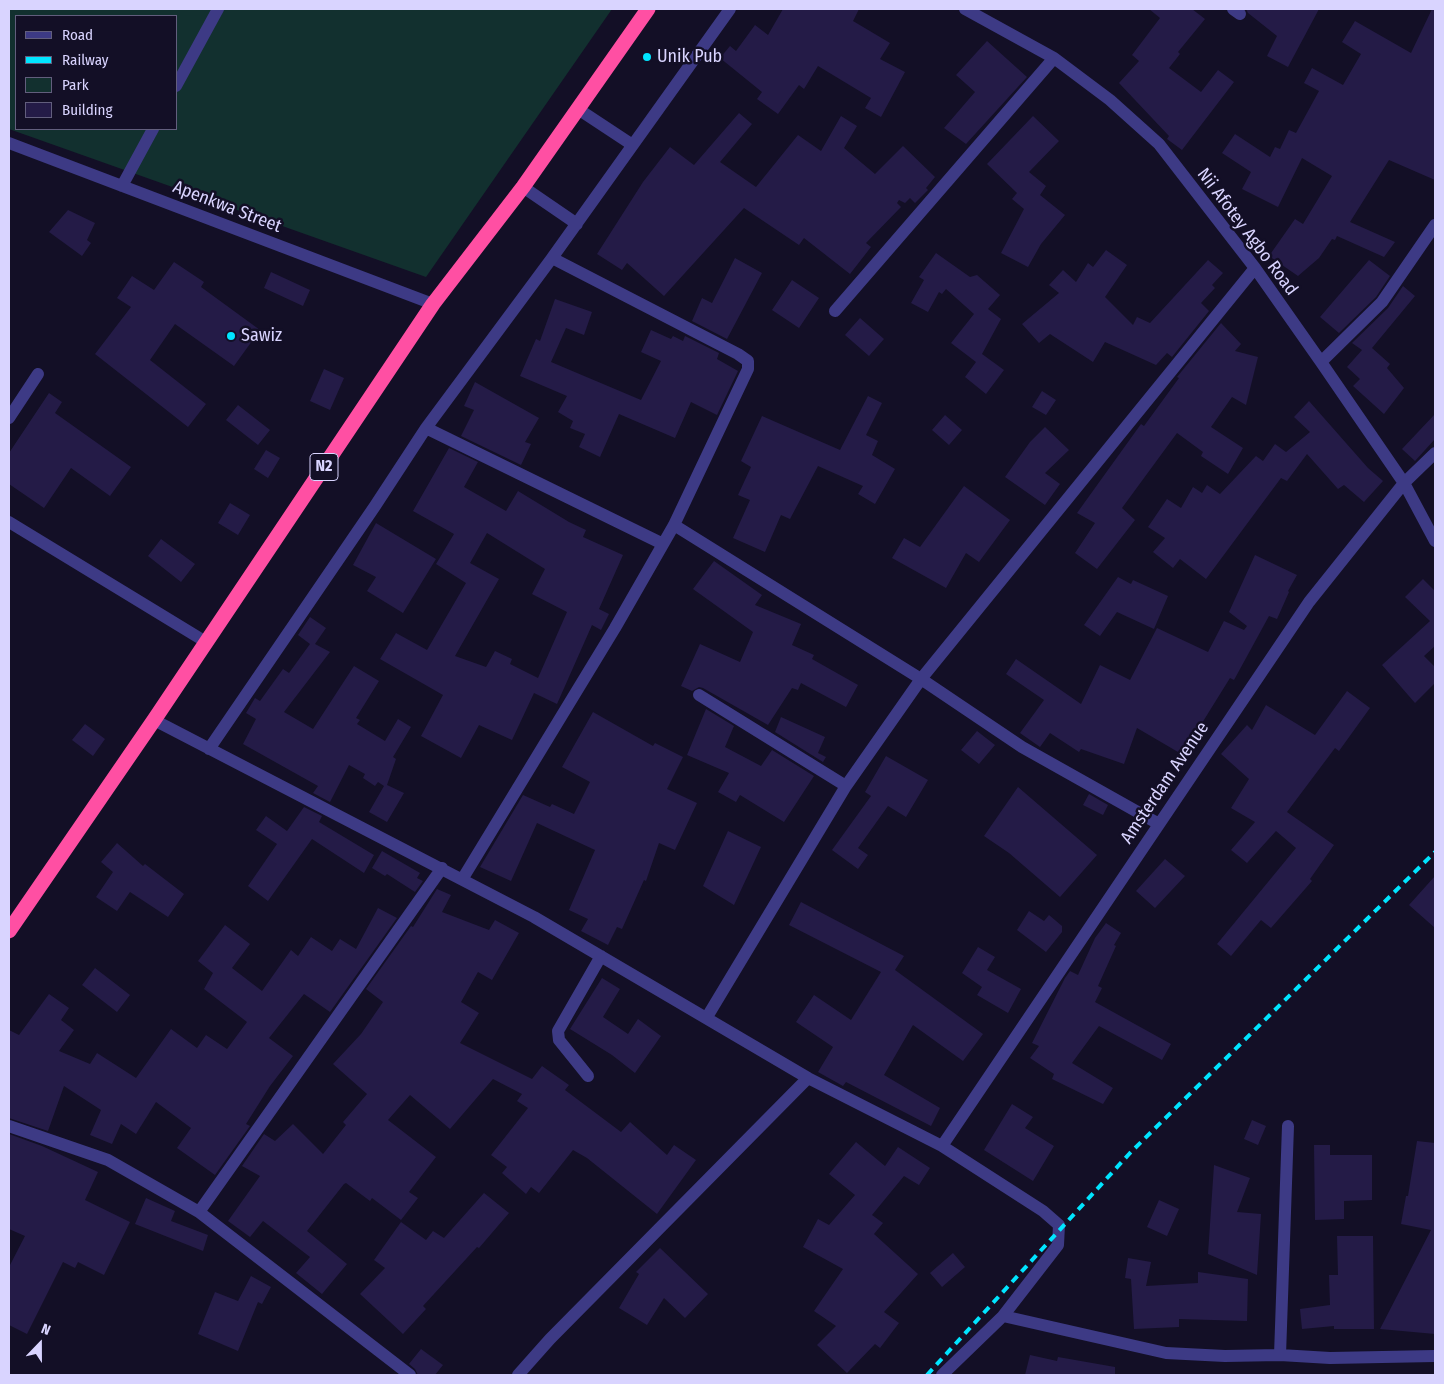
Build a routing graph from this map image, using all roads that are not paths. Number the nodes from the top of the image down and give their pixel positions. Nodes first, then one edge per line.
1 (218, 9) edge
2 (648, 9) edge
3 (730, 9) edge
4 (965, 9) edge
5 (1054, 58) junction
6 (178, 82) edge
7 (578, 109) junction
8 (152, 130) edge
9 (9, 143) edge
10 (631, 144) junction
11 (122, 186) junction
12 (523, 187) junction
13 (577, 224) junction
14 (1435, 225) edge
15 (552, 258) junction
16 (1255, 268) junction
17 (433, 304) junction
18 (835, 311) dead end
19 (1321, 362) junction
20 (38, 374) dead end
21 (9, 418) edge
22 (426, 428) junction
23 (1435, 453) edge
24 (1404, 483) junction
25 (9, 522) edge
26 (674, 525) junction
27 (1435, 540) edge
28 (663, 544) junction
29 (206, 642) junction
30 (921, 679) junction
31 (699, 696) dead end
32 (154, 720) junction
33 (209, 749) junction
34 (846, 786) junction
35 (1159, 824) junction
36 (442, 868) junction
37 (463, 878) junction
38 (9, 931) edge
39 (601, 956) junction
40 (707, 1017) junction
41 (588, 1076) dead end
42 (808, 1078) junction
43 (9, 1126) edge
44 (1288, 1126) dead end
45 (942, 1146) junction
46 (199, 1212) junction
47 (1003, 1316) junction
48 (1280, 1355) junction
49 (1435, 1356) edge
50 (410, 1375) edge
51 (518, 1375) edge
52 (942, 1375) edge

1 - 6 street
2 - 7 highway, N2
3 - 10 street
4 - 5 street, Nii Afotey Agbo Road
5 - 16 street, Nii Afotey Agbo Road
5 - 18 street
7 - 10 street
7 - 12 highway, N2
8 - 11 street
9 - 11 street, Apenkwa Street
10 - 13 street
11 - 17 street, Apenkwa Street
12 - 13 street
12 - 17 highway, N2
13 - 15 street
14 - 19 street
15 - 22 street
15 - 26 street
16 - 19 street, Nii Afotey Agbo Road
16 - 30 street
17 - 29 highway, N2
19 - 24 street, Nii Afotey Agbo Road
20 - 21 street
22 - 28 street
22 - 33 street
23 - 24 street, Amsterdam Avenue
24 - 27 street, Nii Afotey Agbo Road
24 - 35 street, Amsterdam Avenue
25 - 29 street
26 - 28 street
26 - 30 street
28 - 37 street
29 - 32 highway, N2
30 - 34 street
30 - 35 street
31 - 34 street
32 - 33 street
32 - 38 highway, N2
33 - 36 street
34 - 40 street
35 - 45 street, Amsterdam Avenue
36 - 37 street
36 - 46 street
37 - 39 street
39 - 40 street
39 - 41 street
40 - 42 street
42 - 45 street
42 - 51 street
43 - 46 street
44 - 48 street
45 - 47 street
46 - 50 street
47 - 48 street
47 - 52 street
48 - 49 street

